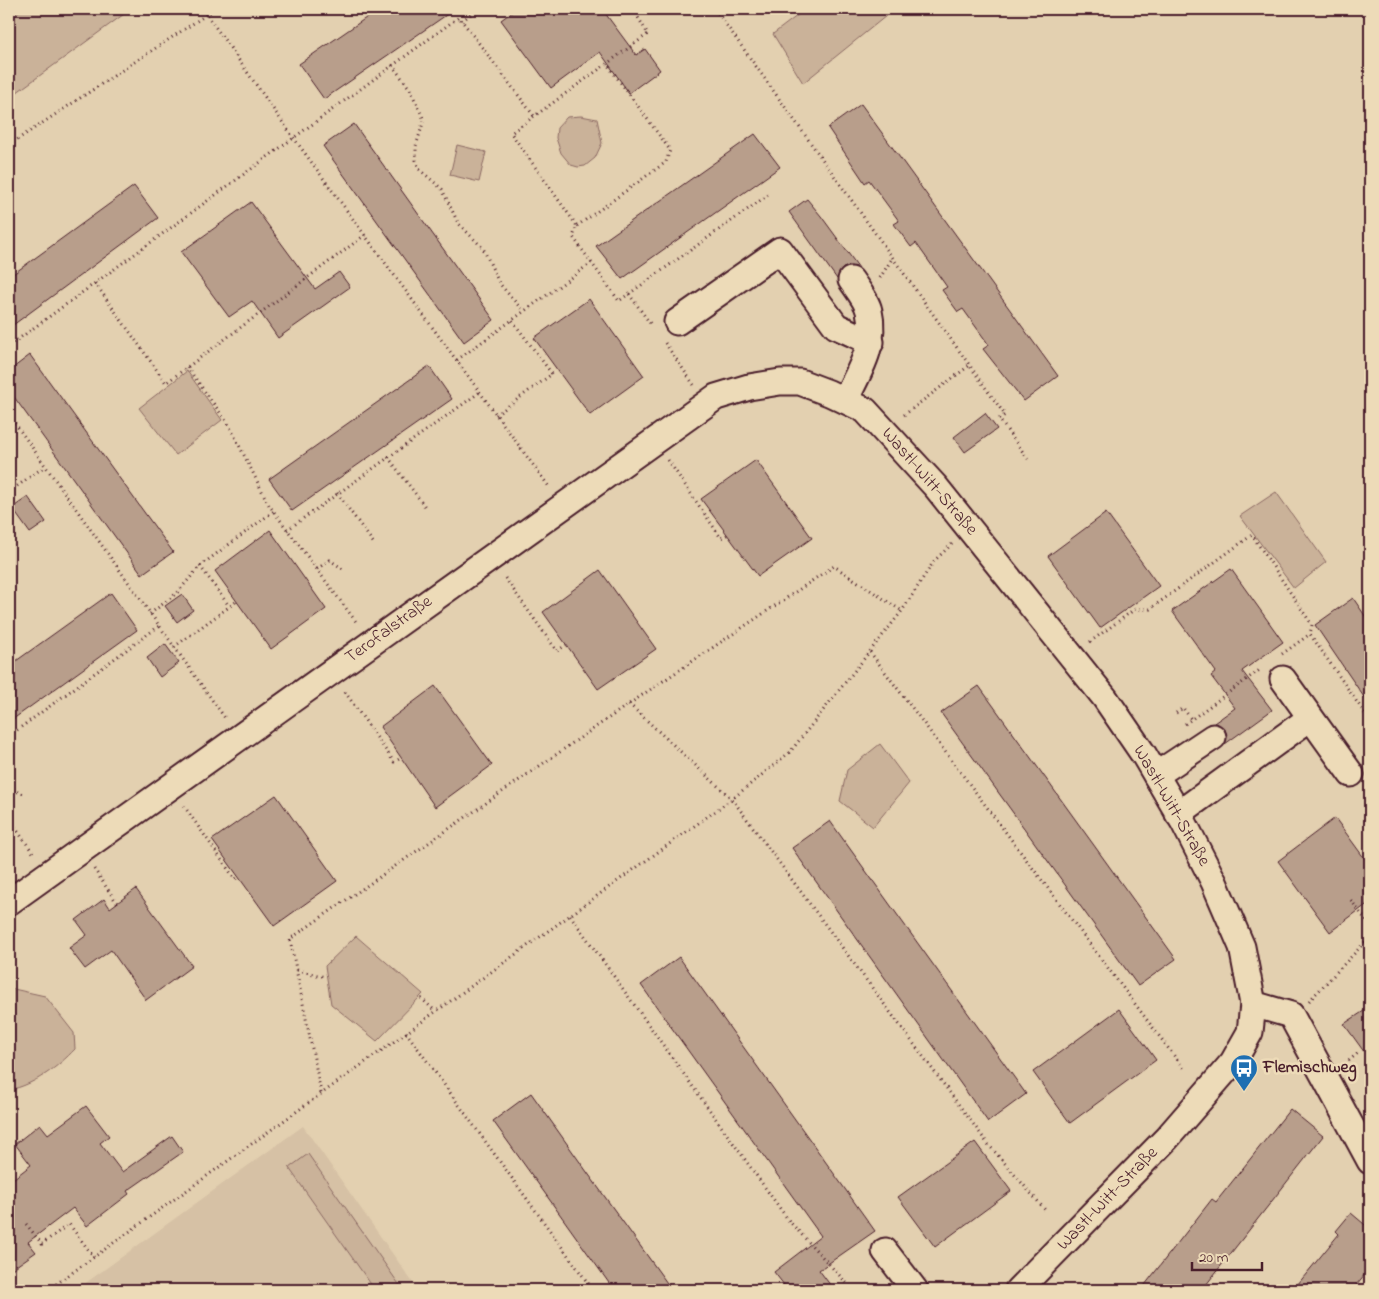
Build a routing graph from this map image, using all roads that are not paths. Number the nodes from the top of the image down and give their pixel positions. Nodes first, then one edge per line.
1 (851, 280) dead end
2 (663, 328) road end
3 (871, 342) junction
4 (780, 382) joint
5 (845, 400) junction
6 (1275, 668) road end
7 (1310, 718) junction
8 (1213, 737) dead end
9 (1351, 774) dead end
10 (1156, 775) junction
11 (1178, 814) junction
12 (9, 902) edge
13 (1253, 1004) junction
14 (1370, 1161) edge
15 (915, 1290) edge
16 (929, 1290) edge
17 (1018, 1290) edge

1 - 3 street
2 - 3 street
3 - 5 street
4 - 5 street, Wastl-Witt-Straße
4 - 12 street, Terofalstraße
5 - 10 street, Wastl-Witt-Straße
6 - 7 street
7 - 9 street
7 - 11 street
8 - 10 street
10 - 11 street, Wastl-Witt-Straße
11 - 13 street, Wastl-Witt-Straße
13 - 14 street
13 - 17 street, Wastl-Witt-Straße
15 - 16 street

